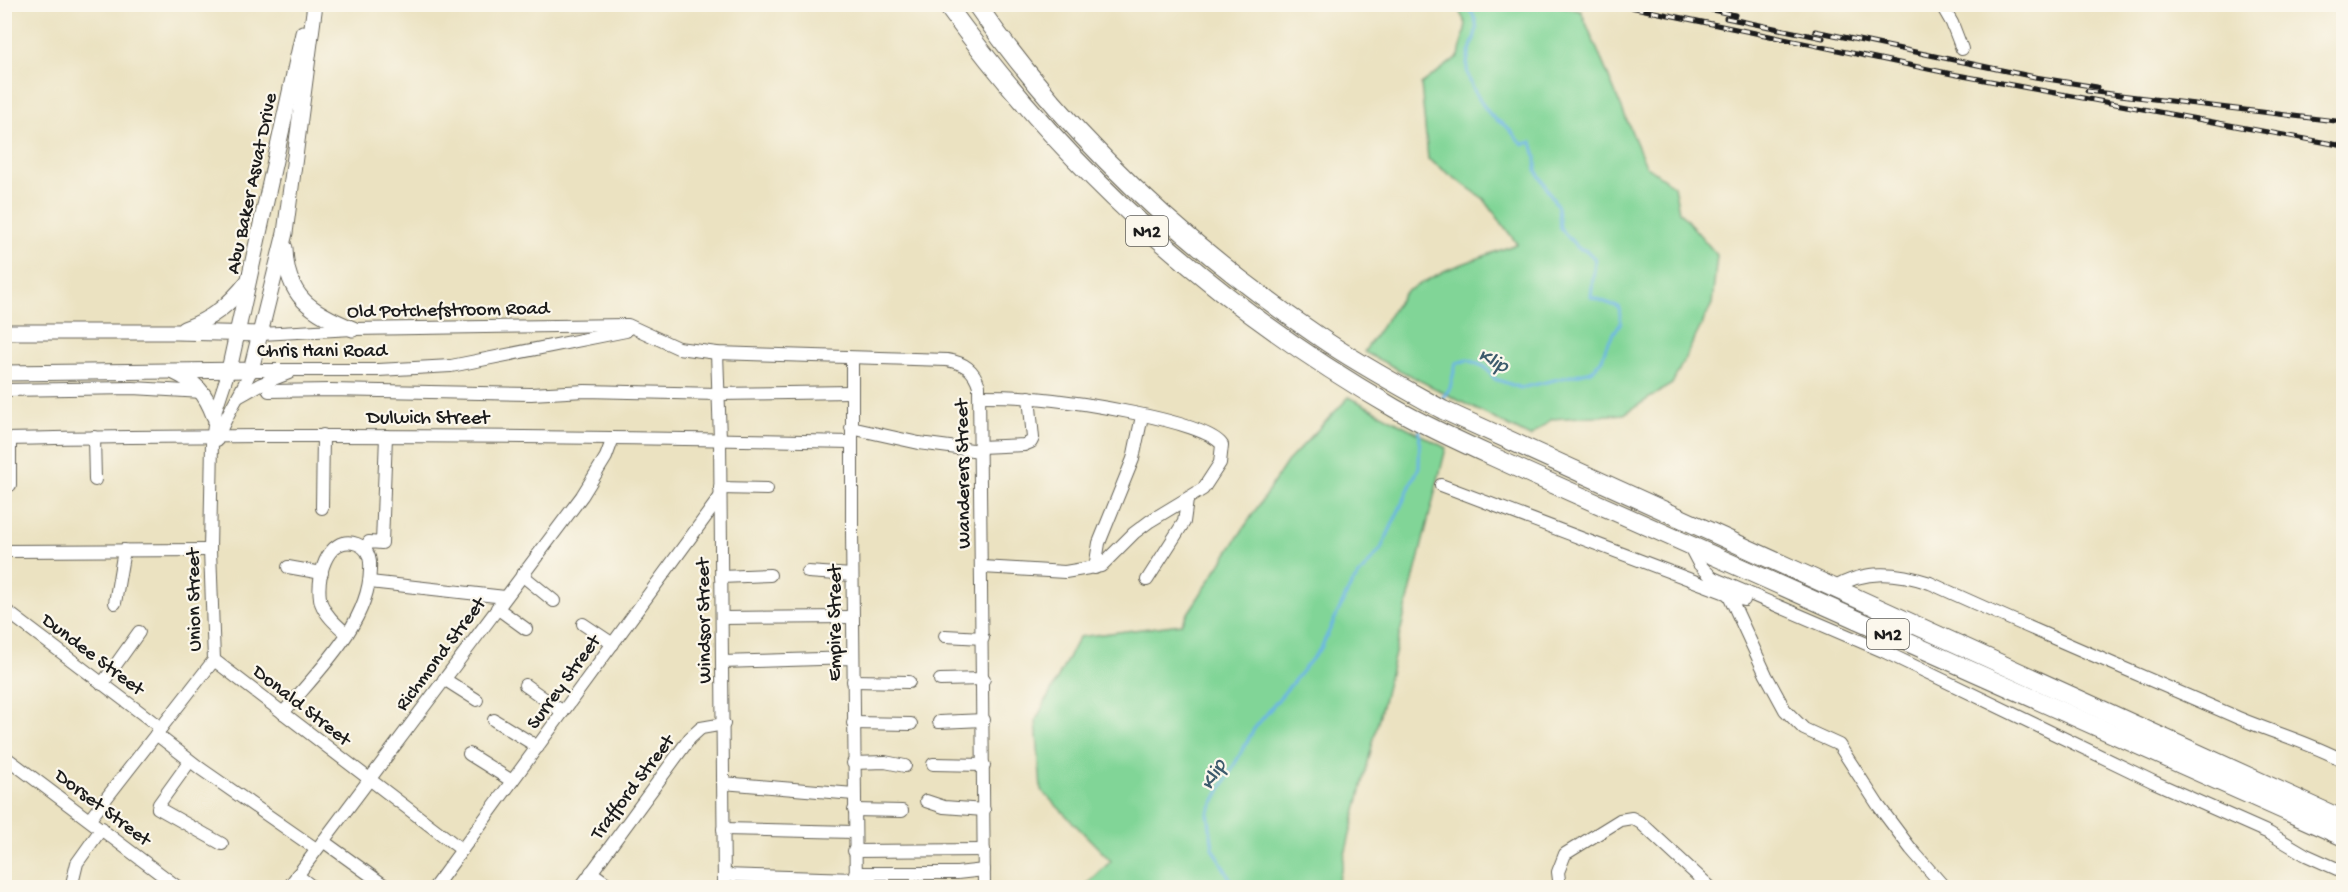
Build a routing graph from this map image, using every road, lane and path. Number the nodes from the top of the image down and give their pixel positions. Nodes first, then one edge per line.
1 (308, 4) edge
2 (315, 4) edge
3 (946, 4) edge
4 (976, 4) edge
5 (1941, 4) edge
6 (1962, 49) dead end
7 (285, 232) junction
8 (251, 277) junction
9 (635, 327) junction
10 (353, 328) junction
11 (4, 332) edge
12 (176, 332) junction
13 (238, 334) junction
14 (261, 334) junction
15 (717, 353) junction
16 (852, 358) junction
17 (230, 370) junction
18 (251, 370) junction
19 (296, 370) junction
20 (173, 372) junction
21 (4, 373) edge
22 (4, 390) edge
23 (269, 391) dead end
24 (203, 392) junction
25 (851, 392) junction
26 (718, 394) junction
27 (980, 396) junction
28 (1029, 397) junction
29 (238, 398) junction
30 (214, 416) junction
31 (1142, 416) junction
32 (851, 428) junction
33 (323, 435) junction
34 (386, 436) junction
35 (94, 437) junction
36 (613, 438) junction
37 (7, 439) edge
38 (215, 439) junction
39 (720, 439) junction
40 (851, 442) junction
41 (980, 449) junction
42 (95, 480) dead end
43 (10, 485) dead end
44 (1441, 485) dead end
45 (767, 489) dead end
46 (720, 493) junction
47 (1186, 500) junction
48 (322, 508) dead end
49 (1689, 545) junction
50 (365, 549) junction
51 (124, 550) junction
52 (210, 550) junction
53 (4, 551) edge
54 (288, 567) dead end
55 (982, 567) junction
56 (1095, 568) junction
57 (808, 572) dead end
58 (322, 573) junction
59 (522, 575) junction
60 (770, 575) dead end
61 (852, 575) junction
62 (721, 577) junction
63 (1713, 578) junction
64 (1147, 580) dead end
65 (370, 582) junction
66 (1834, 588) junction
67 (1729, 595) junction
68 (505, 597) junction
69 (1744, 600) dead end
70 (554, 601) dead end
71 (115, 603) dead end
72 (497, 608) junction
73 (4, 609) edge
74 (852, 617) junction
75 (722, 618) junction
76 (583, 624) dead end
77 (526, 629) dead end
78 (139, 632) dead end
79 (347, 634) junction
80 (945, 636) dead end
81 (983, 638) junction
82 (613, 644) junction
83 (853, 658) junction
84 (214, 660) junction
85 (722, 662) junction
86 (444, 679) junction
87 (984, 679) junction
88 (940, 680) dead end
89 (853, 681) junction
90 (909, 682) dead end
91 (102, 684) junction
92 (525, 685) dead end
93 (477, 700) dead end
94 (563, 712) junction
95 (283, 713) junction
96 (494, 720) dead end
97 (984, 720) junction
98 (939, 722) dead end
99 (853, 723) junction
100 (911, 723) dead end
101 (723, 724) junction
102 (158, 731) junction
103 (538, 747) junction
104 (470, 754) dead end
105 (4, 756) edge
106 (190, 761) junction
107 (2343, 761) edge
108 (853, 763) junction
109 (933, 764) dead end
110 (984, 765) junction
111 (905, 766) dead end
112 (369, 779) junction
113 (513, 781) junction
114 (723, 783) junction
115 (854, 794) junction
116 (926, 801) dead end
117 (854, 810) junction
118 (984, 810) junction
119 (903, 812) dead end
120 (90, 819) junction
121 (2343, 820) edge
122 (102, 828) junction
123 (723, 829) junction
124 (854, 832) junction
125 (2343, 837) edge
126 (222, 844) dead end
127 (320, 845) junction
128 (462, 850) junction
129 (984, 850) junction
130 (854, 851) junction
131 (984, 870) junction
132 (591, 872) junction
133 (2343, 872) edge
134 (297, 875) junction
135 (855, 880) edge
136 (724, 881) edge
137 (70, 888) edge
138 (179, 888) edge
139 (288, 888) edge
140 (314, 888) edge
141 (388, 888) edge
142 (434, 888) edge
143 (579, 888) edge
144 (613, 888) edge
145 (984, 888) edge
146 (1560, 888) edge
147 (1711, 888) edge
148 (1945, 888) edge

1 - 8 main road, Abu Baker Asvat Drive
2 - 7 main road, Abu Baker Asvat Drive
3 - 49 highway, N12
4 - 66 highway, N12
5 - 6 street
7 - 10 main road
7 - 14 main road, Abu Baker Asvat Drive
8 - 12 main road
8 - 13 main road, Abu Baker Asvat Drive
9 - 10 street, Old Potchefstroom Road
9 - 15 street, Wanderers Street
9 - 19 street, Chris Hani Road
10 - 14 street, Old Potchefstroom Road
11 - 12 main road, Chris Hani Road
12 - 13 main road, Chris Hani Road
13 - 14 main road, Chris Hani Road
13 - 17 main road, Abu Baker Asvat Drive
14 - 18 main road, Abu Baker Asvat Drive
15 - 16 street, Wanderers Street
15 - 26 street, Windsor Street
16 - 25 street, Empire Street
16 - 27 street, Wanderers Street
17 - 18 main road, Chris Hani Road
17 - 20 main road, Chris Hani Road
17 - 30 street, Union Street
18 - 19 street, Chris Hani Road
18 - 29 street, Union Street
19 - 29 street
20 - 21 main road, Chris Hani Road
20 - 24 main road
22 - 24 street
23 - 26 street
24 - 30 main road
25 - 26 street
25 - 32 street, Empire Street
26 - 39 street, Windsor Street
27 - 28 street
27 - 41 street, Wanderers Street
28 - 31 street
28 - 41 street
29 - 38 street, Union Street
30 - 38 street, Union Street
31 - 47 street
31 - 56 street
32 - 40 street, Empire Street
32 - 41 street
33 - 34 street, Dulwich Street
33 - 38 street, Dulwich Street
33 - 48 street
34 - 36 street, Dulwich Street
34 - 50 street
35 - 37 street, Dulwich Street
35 - 38 street, Dulwich Street
35 - 42 street
36 - 39 street, Dulwich Street
36 - 59 street, Richmond Street
37 - 43 street
38 - 52 street, Union Street
39 - 40 street, Dulwich Street
39 - 46 street, Windsor Street
40 - 61 street, Empire Street
41 - 55 street, Wanderers Street
44 - 67 street
45 - 46 street
46 - 62 street, Windsor Street
46 - 82 street, Surrey Street
47 - 56 street
47 - 64 street
49 - 63 street
49 - 125 highway, N12
50 - 58 street
50 - 65 street
51 - 52 street
51 - 53 street
51 - 71 street
52 - 84 street, Union Street
54 - 58 street
55 - 56 street
55 - 81 street, Wanderers Street
57 - 61 street
58 - 79 street
59 - 68 street, Richmond Street
59 - 70 street
60 - 62 street
61 - 74 street, Empire Street
62 - 75 street, Windsor Street
63 - 67 street
63 - 133 street
65 - 68 street
65 - 79 street
66 - 107 street
66 - 121 highway, N12
67 - 69 street
67 - 148 street
68 - 72 street, Richmond Street
72 - 77 street
72 - 86 street, Richmond Street
73 - 91 street, Dundee Street
74 - 75 street
74 - 83 street, Empire Street
75 - 85 street, Windsor Street
76 - 82 street
78 - 91 street
79 - 95 street
80 - 81 street
81 - 87 street, Wanderers Street
82 - 94 street, Surrey Street
83 - 85 street
83 - 89 street, Empire Street
84 - 95 street, Donald Street
84 - 102 street, Union Street
85 - 101 street, Windsor Street
86 - 93 street
86 - 112 street, Richmond Street
87 - 88 street
87 - 97 street, Wanderers Street
89 - 90 street
89 - 99 street, Empire Street
91 - 102 street, Dundee Street
92 - 94 street
94 - 103 street, Surrey Street
95 - 112 street, Donald Street
96 - 103 street
97 - 98 street
97 - 110 street, Wanderers Street
99 - 100 street
99 - 108 street, Empire Street
101 - 114 street, Windsor Street
101 - 132 street, Trafford Street
102 - 106 street, Dundee Street
102 - 120 street, Union Street
103 - 113 street, Surrey Street
104 - 113 street
105 - 120 street, Dorset Street
106 - 126 street
106 - 127 street, Dundee Street
108 - 111 street
108 - 115 street, Empire Street
109 - 110 street
110 - 118 street, Wanderers Street
112 - 127 street, Richmond Street
112 - 128 street, Donald Street
113 - 128 street, Surrey Street
114 - 115 street
114 - 123 street, Windsor Street
115 - 117 street, Empire Street
116 - 118 street
117 - 119 street
117 - 124 street, Empire Street
118 - 129 street, Wanderers Street
120 - 122 street, Dorset Street
122 - 137 street
122 - 138 street, Dorset Street
123 - 124 street
123 - 136 street, Windsor Street
124 - 130 street, Empire Street
127 - 134 street, Richmond Street
127 - 141 street, Dundee Street
128 - 142 street, Surrey Street
129 - 130 street
129 - 131 street, Wanderers Street
130 - 135 street, Empire Street
131 - 135 street
131 - 145 street, Wanderers Street
132 - 143 street, Trafford Street
132 - 144 street
134 - 139 street, Richmond Street
134 - 140 street
135 - 136 street
146 - 147 street

